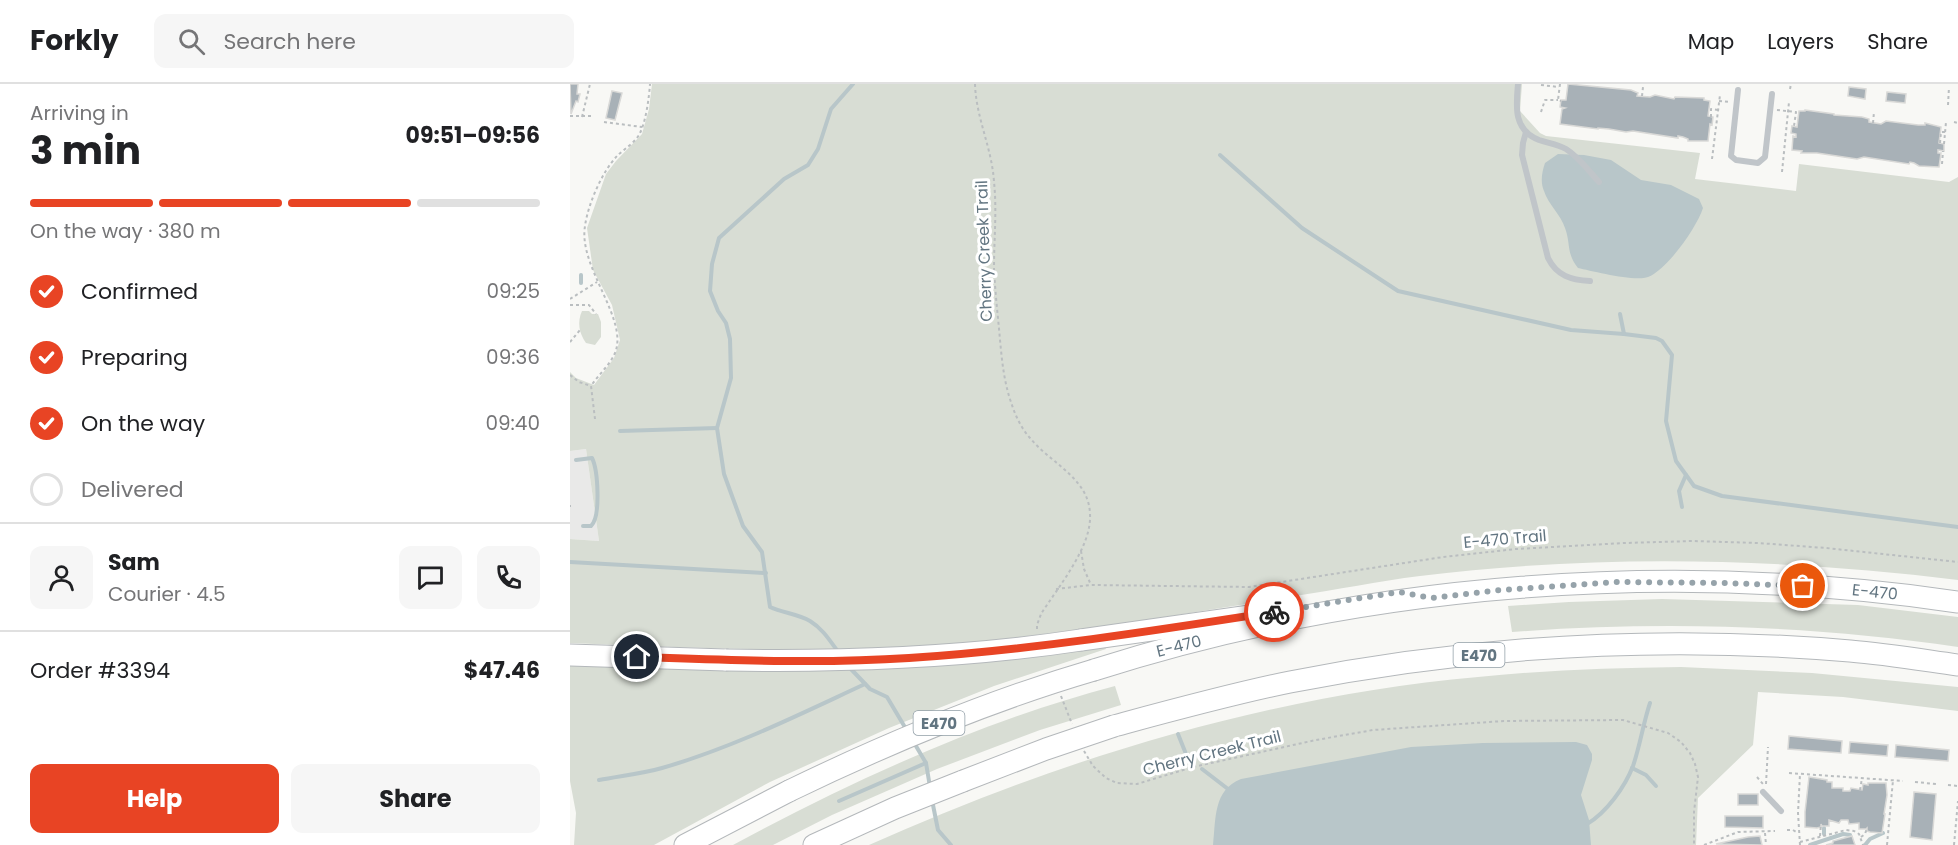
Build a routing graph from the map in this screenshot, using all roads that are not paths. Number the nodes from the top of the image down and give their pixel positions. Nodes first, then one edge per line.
1 (1518, 84) edge
2 (1738, 90) dead end
3 (1772, 94) dead end
4 (1526, 132) junction
5 (1599, 182) dead end
6 (1590, 281) dead end
7 (1431, 598) junction
8 (1958, 602) edge
9 (1851, 651) junction
10 (570, 655) edge
11 (1958, 665) edge
12 (1958, 677) edge
13 (1763, 792) dead end
14 (1780, 811) dead end
15 (686, 845) edge
16 (814, 845) edge

1 - 4 lane
2 - 3 lane
4 - 5 lane
4 - 6 lane
7 - 8 highway, E-470 / E470
7 - 10 highway, bridge
7 - 15 highway, E-470 / E470, bridge
9 - 11 highway, E470
9 - 12 highway
9 - 16 highway, E470, bridge
13 - 14 lane

